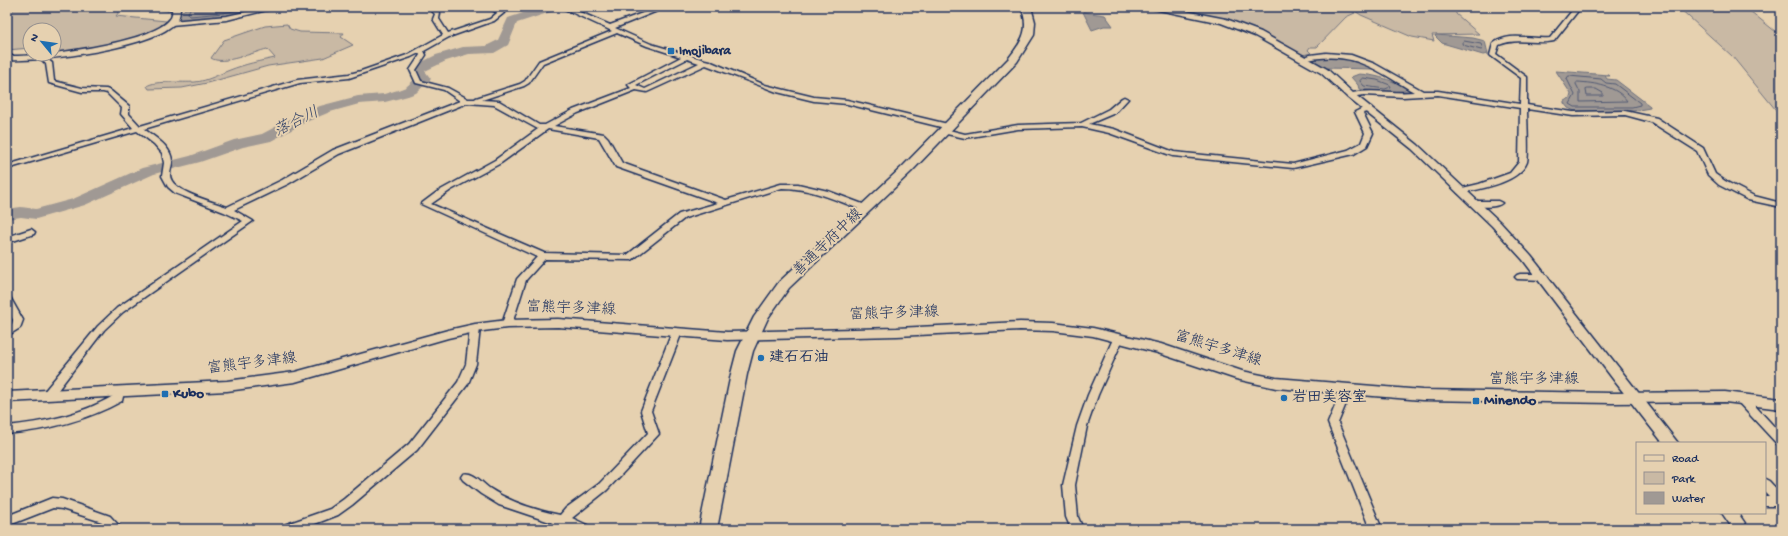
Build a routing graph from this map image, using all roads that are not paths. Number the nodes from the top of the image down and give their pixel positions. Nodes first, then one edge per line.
1 (160, 7) edge
2 (176, 7) edge
3 (276, 7) edge
4 (430, 7) edge
5 (492, 7) edge
6 (563, 7) edge
7 (664, 7) edge
8 (1026, 7) edge
9 (1154, 7) edge
10 (1578, 7) edge
11 (1778, 7) edge
12 (1781, 9) edge
13 (171, 23) junction
14 (609, 28) junction
15 (617, 31) junction
16 (447, 36) junction
17 (420, 51) junction
18 (62, 55) edge
19 (686, 57) junction
20 (7, 58) edge
21 (1303, 59) junction
22 (22, 60) edge
23 (48, 62) edge
24 (707, 62) junction
25 (636, 88) junction
26 (1420, 92) junction
27 (1350, 95) junction
28 (1124, 99) dead end
29 (469, 101) junction
30 (1524, 105) junction
31 (1368, 109) junction
32 (1082, 125) junction
33 (547, 126) junction
34 (137, 128) junction
35 (947, 129) junction
36 (7, 167) edge
37 (1462, 191) junction
38 (724, 202) junction
39 (1474, 203) junction
40 (1498, 203) dead end
41 (1781, 205) edge
42 (864, 208) junction
43 (227, 210) junction
44 (31, 232) dead end
45 (7, 240) edge
46 (543, 256) junction
47 (1520, 277) dead end
48 (1543, 277) junction
49 (7, 299) edge
50 (507, 324) junction
51 (475, 328) junction
52 (677, 332) junction
53 (7, 333) edge
54 (752, 335) junction
55 (1118, 339) junction
56 (1347, 389) junction
57 (119, 392) junction
58 (47, 396) junction
59 (7, 398) edge
60 (1634, 398) junction
61 (1742, 399) junction
62 (1781, 404) edge
63 (7, 430) edge
64 (1781, 441) edge
65 (1670, 442) edge
66 (468, 476) dead end
67 (1766, 485) edge
68 (1766, 501) edge
69 (1781, 501) edge
70 (1730, 514) edge
71 (7, 521) edge
72 (559, 525) edge
73 (116, 529) edge
74 (288, 529) edge
75 (583, 529) edge
76 (708, 529) edge
77 (1077, 529) edge
78 (1376, 529) edge
79 (1742, 529) edge

1 - 2 street
2 - 13 street
3 - 13 street
4 - 16 street
5 - 16 street
6 - 14 street
7 - 14 street
8 - 35 main road, 善通寺府中線
9 - 21 street
10 - 30 street
11 - 12 street
13 - 18 street
14 - 15 street
15 - 19 street
15 - 29 street
16 - 17 street
17 - 29 street
17 - 34 street
19 - 24 street
19 - 25 street
20 - 22 street
21 - 26 street
21 - 27 street
23 - 34 street
24 - 25 street
24 - 35 street
25 - 33 street
26 - 27 street
26 - 30 street
27 - 31 street
28 - 32 street
29 - 33 street
29 - 43 street
30 - 37 street
30 - 41 street
31 - 32 street
31 - 37 street
32 - 35 street
33 - 38 street
33 - 46 street
34 - 36 street
34 - 43 street
35 - 42 main road, 善通寺府中線
37 - 39 street
38 - 42 street
38 - 46 street
39 - 40 street
39 - 48 street
42 - 54 main road, 善通寺府中線
43 - 58 street
44 - 45 street
46 - 50 street
47 - 48 street
48 - 60 street
49 - 53 street
50 - 51 main road, 富熊宇多津線
50 - 52 main road, 富熊宇多津線
51 - 57 main road, 富熊宇多津線
51 - 74 street
52 - 54 main road, 富熊宇多津線
52 - 72 street
54 - 55 main road, 富熊宇多津線
54 - 76 main road, 善通寺府中線
55 - 56 main road, 富熊宇多津線
55 - 77 street
56 - 60 main road, 富熊宇多津線
56 - 78 street
57 - 58 main road, 富熊宇多津線
57 - 63 street
58 - 59 main road, 富熊宇多津線
60 - 61 main road, 富熊宇多津線
60 - 65 street
61 - 62 main road, 富熊宇多津線
61 - 64 street
66 - 72 street
67 - 69 street
68 - 69 street
70 - 79 street
71 - 73 street
72 - 75 street

